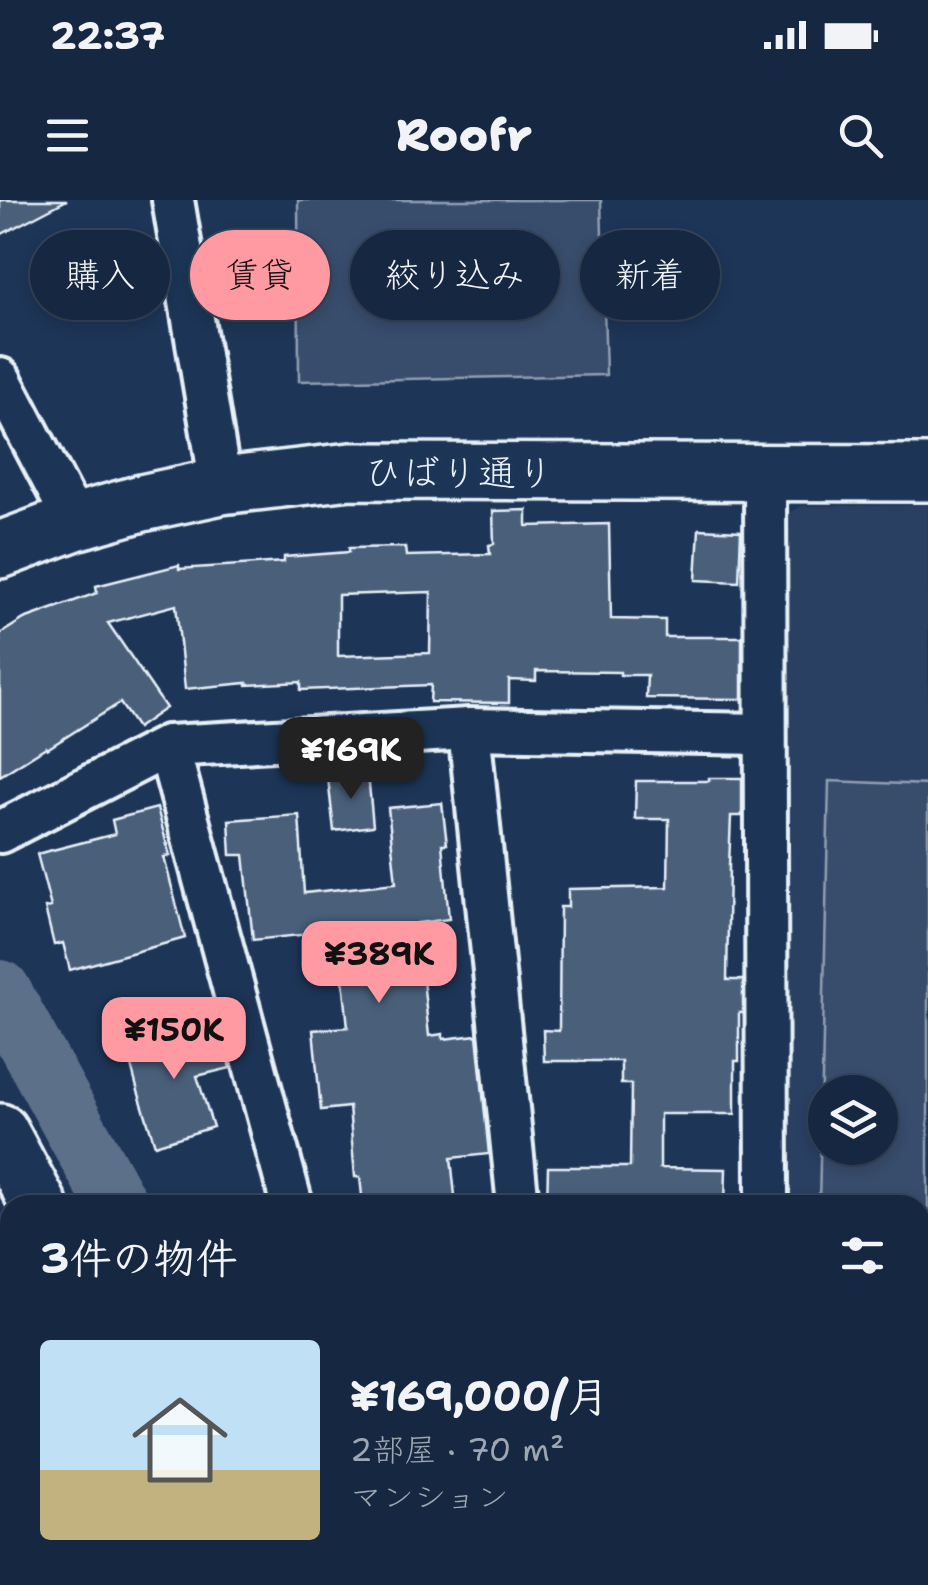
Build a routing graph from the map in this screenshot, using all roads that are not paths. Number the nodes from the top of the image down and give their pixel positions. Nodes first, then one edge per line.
1 (172, 200) edge
2 (0, 379) edge
3 (928, 473) edge
4 (765, 474) junction
5 (221, 486) junction
6 (76, 522) junction
7 (0, 550) edge
8 (470, 730) junction
9 (766, 734) junction
10 (168, 746) junction
11 (0, 832) edge
12 (0, 1132) edge
13 (34, 1195) edge
14 (289, 1195) edge
15 (517, 1195) edge
16 (767, 1195) edge

1 - 5 street
2 - 6 street
3 - 4 street, ひばり通り
4 - 5 street, ひばり通り
4 - 9 street
5 - 6 street, ひばり通り
6 - 7 street, ひばり通り
8 - 9 street
8 - 10 street
8 - 15 street
9 - 16 street
10 - 11 street
10 - 14 street
12 - 13 street

